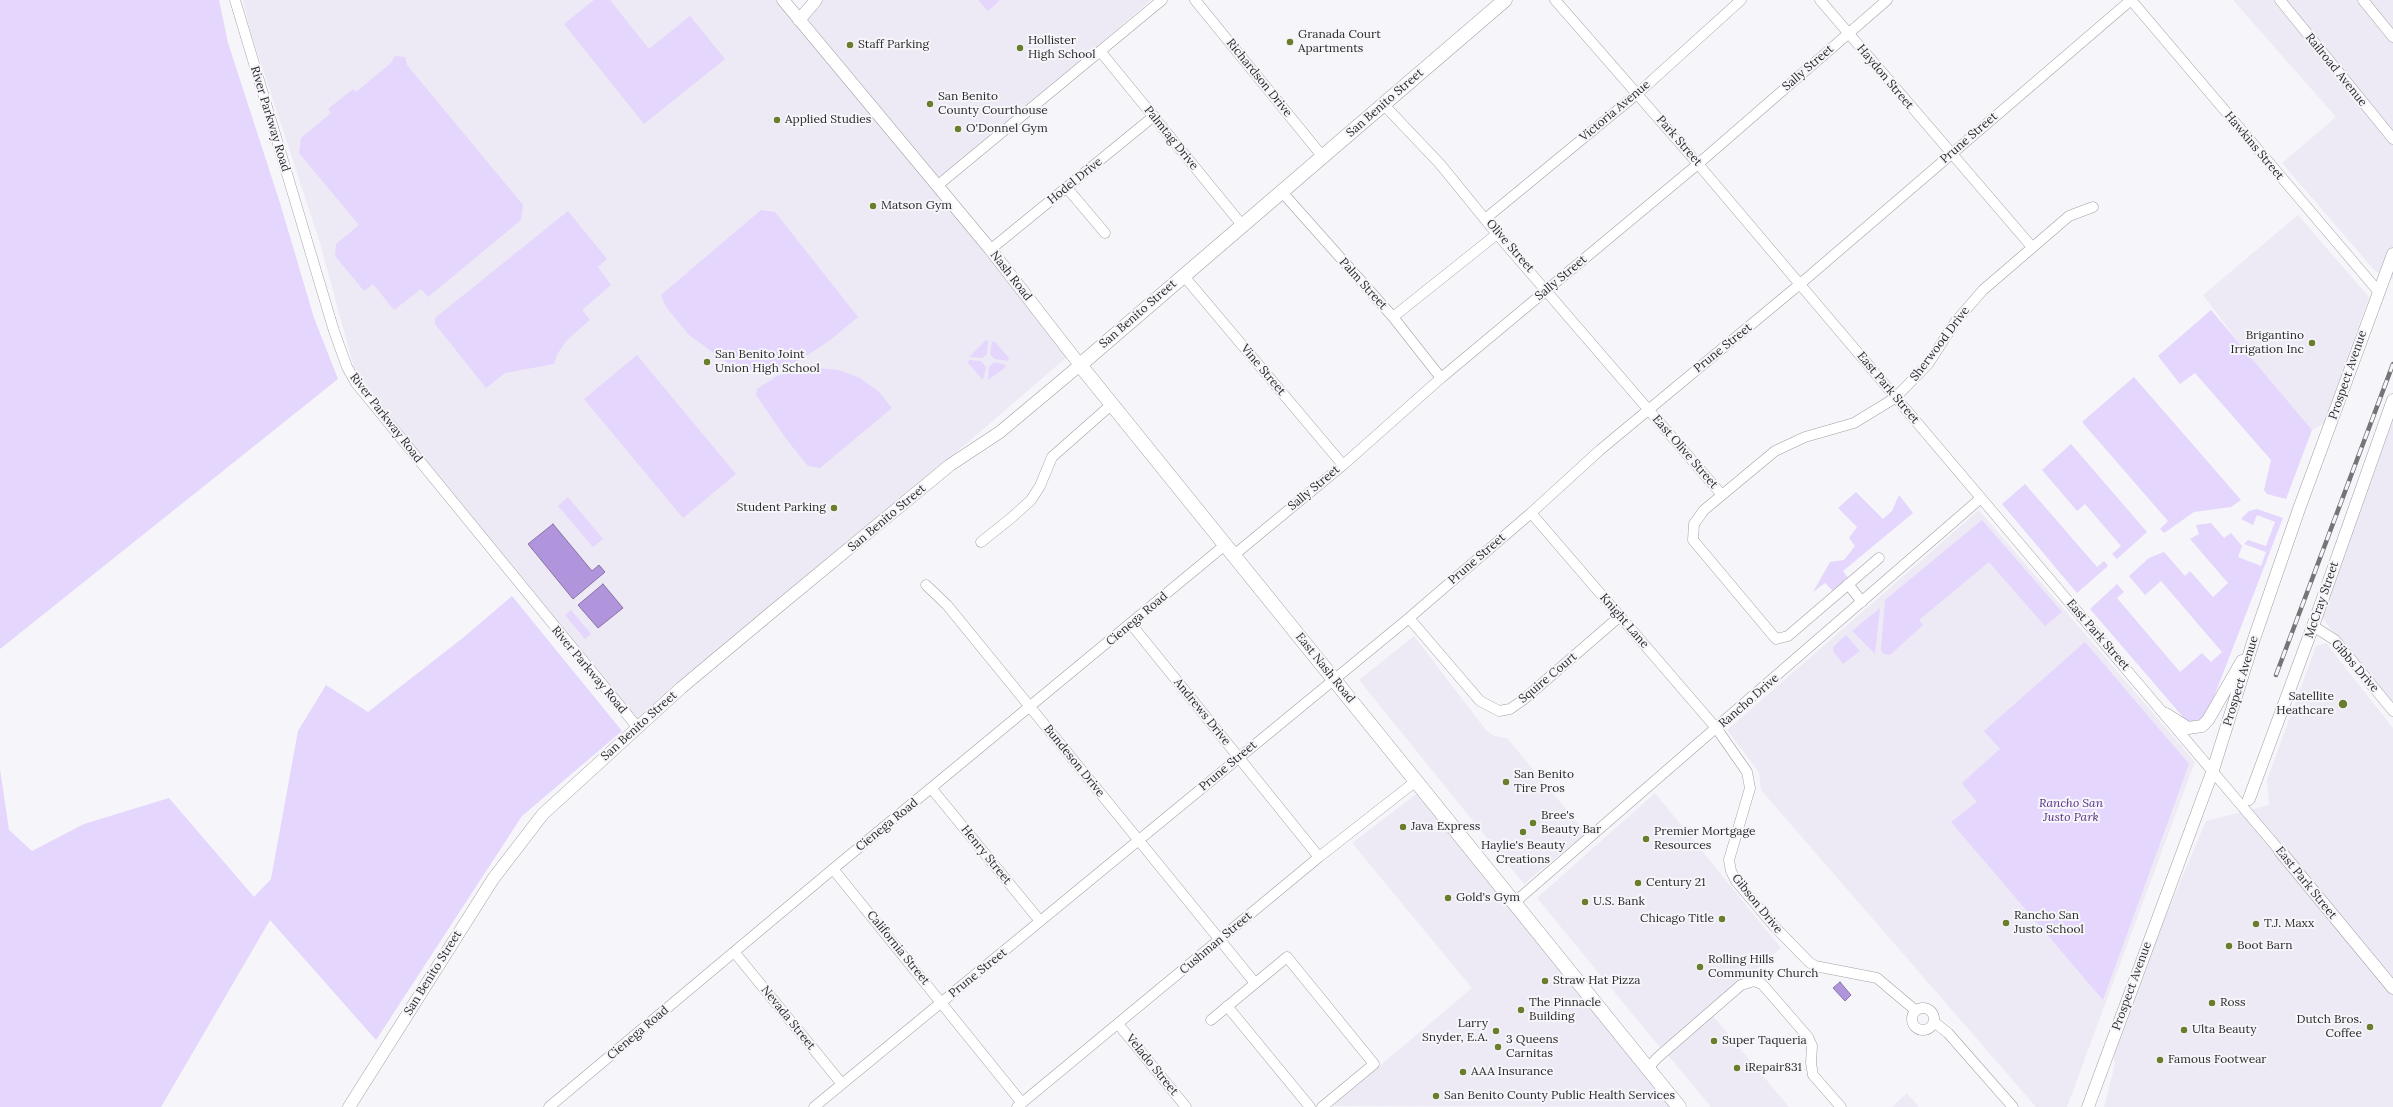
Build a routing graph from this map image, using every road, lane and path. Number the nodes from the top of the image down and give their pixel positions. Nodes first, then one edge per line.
1 (235, 0) edge
2 (783, 0) edge
3 (816, 0) edge
4 (1162, 0) edge
5 (1195, 0) edge
6 (1505, 0) edge
7 (1555, 0) edge
8 (1741, 0) edge
9 (1820, 0) edge
10 (1887, 0) edge
11 (2131, 0) edge
12 (2280, 0) edge
13 (2363, 0) edge
14 (799, 20) junction
15 (1848, 33) junction
16 (2393, 37) edge
17 (1100, 51) junction
18 (1637, 94) junction
19 (1384, 104) junction
20 (1154, 116) junction
21 (2393, 139) edge
22 (1951, 153) junction
23 (1322, 157) junction
24 (1698, 164) junction
25 (937, 186) junction
26 (1067, 188) junction
27 (1282, 192) junction
28 (2093, 207) dead end
29 (1485, 219) junction
30 (1242, 225) junction
31 (1105, 233) dead end
32 (1497, 234) junction
33 (996, 245) dead end
34 (2032, 247) junction
35 (2393, 254) edge
36 (1183, 275) junction
37 (1800, 284) junction
38 (1547, 290) junction
39 (2378, 291) junction
40 (1393, 317) junction
41 (1080, 365) junction
42 (1441, 378) junction
43 (1895, 398) junction
44 (2393, 400) edge
45 (1111, 405) junction
46 (1648, 409) junction
47 (1342, 465) junction
48 (1722, 495) junction
49 (1981, 498) junction
50 (1532, 513) junction
51 (981, 542) dead end
52 (1230, 550) junction
53 (1879, 558) dead end
54 (1848, 584) junction
55 (926, 585) dead end
56 (1862, 602) junction
57 (1619, 617) junction
58 (1409, 618) junction
59 (1131, 624) junction
60 (2313, 626) junction
61 (2254, 639) junction
62 (1334, 679) junction
63 (1030, 708) junction
64 (2393, 711) edge
65 (2166, 714) junction
66 (638, 728) junction
67 (1717, 728) junction
68 (1239, 757) junction
69 (2213, 770) junction
70 (1416, 780) junction
71 (932, 789) junction
72 (2249, 799) dead end
73 (1139, 841) junction
74 (2280, 851) joint
75 (1319, 857) junction
76 (833, 869) junction
77 (1515, 902) junction
78 (1040, 922) junction
79 (1219, 939) junction
80 (735, 953) junction
81 (1255, 983) junction
82 (2393, 988) edge
83 (942, 1002) junction
84 (1227, 1006) junction
85 (1915, 1010) junction
86 (1211, 1020) dead end
87 (1934, 1022) junction
88 (1118, 1024) junction
89 (1647, 1069) junction
90 (842, 1084) junction
91 (1020, 1105) edge
92 (348, 1107) edge
93 (549, 1107) edge
94 (814, 1107) edge
95 (1186, 1107) edge
96 (1310, 1107) edge
97 (1322, 1107) edge
98 (1679, 1107) edge
99 (1841, 1107) edge
100 (2013, 1107) edge
101 (2088, 1107) edge

1 - 66 street, River Parkway Road
2 - 14 street, Nash Road
3 - 14 street
4 - 17 street
5 - 23 street, Richardson Drive
6 - 19 main road, San Benito Street
7 - 18 street, Park Street
8 - 18 street, Victoria Avenue
9 - 15 street, Haydon Street
10 - 15 street, Sally Street
11 - 22 street, Prune Street
11 - 39 street, Hawkins Street
12 - 21 street, Railroad Avenue
13 - 16 street
14 - 25 street, Nash Road
15 - 22 street, Haydon Street
15 - 24 street, Sally Street
17 - 20 street, Palmtag Drive
17 - 25 street
18 - 24 street, Park Street
18 - 29 street, Victoria Avenue
19 - 23 main road, San Benito Street
19 - 29 street, Olive Street
20 - 26 street, Hodel Drive
20 - 30 street, Palmtag Drive
22 - 34 street, Haydon Street
22 - 37 street, Prune Street
23 - 27 main road, San Benito Street
24 - 37 street, Park Street
24 - 38 street, Sally Street
25 - 41 street, Nash Road
26 - 31 street
26 - 33 street, Hodel Drive
27 - 30 main road, San Benito Street
27 - 40 street, Palm Street
28 - 34 street, Sherwood Drive
29 - 32 street, Olive Street
30 - 36 main road, San Benito Street
32 - 38 street, Olive Street
32 - 40 street
34 - 43 street, Sherwood Drive
35 - 39 street, Prospect Avenue
36 - 41 main road, San Benito Street
36 - 47 street, Vine Street
37 - 43 street, East Park Street
37 - 46 street, Prune Street
38 - 42 street, Sally Street
38 - 46 street, Olive Street
39 - 61 street, Prospect Avenue
40 - 42 street, Palm Street
41 - 45 main road, Nash Road
41 - 66 street, San Benito Street
42 - 47 street, Sally Street
43 - 48 street, Sherwood Drive
43 - 49 street, East Park Street
44 - 60 street, McCray Street
45 - 51 street
45 - 52 main road, Nash Road
46 - 48 street, East Olive Street
46 - 50 street, Prune Street
47 - 52 street, Sally Street
48 - 54 street, Sherwood Drive
49 - 56 street, Rancho Drive
49 - 65 street, East Park Street
50 - 57 street, Knight Lane
50 - 58 street, Prune Street
52 - 59 street, Cienega Road
52 - 62 main road, East Nash Road
53 - 54 street
54 - 56 street
55 - 63 street, Bundeson Drive
56 - 67 street, Rancho Drive
57 - 58 street, Squire Court
57 - 67 street, Knight Lane
58 - 62 street, Prune Street
59 - 63 street, Cienega Road
59 - 68 street, Andrews Drive
60 - 64 street, Gibbs Drive
60 - 72 street, McCray Street
61 - 65 street
61 - 69 street, Prospect Avenue
62 - 68 street, Prune Street
62 - 70 main road, East Nash Road
63 - 71 street, Cienega Road
63 - 73 street, Bundeson Drive
65 - 69 street, East Park Street
66 - 92 street, San Benito Street
67 - 77 street, Rancho Drive
67 - 85 street, Gibson Drive
68 - 73 street, Prune Street
68 - 75 street, Andrews Drive
69 - 74 street, East Park Street
69 - 101 street, Prospect Avenue
70 - 75 street, Cushman Street
70 - 77 main road, East Nash Road
71 - 76 street, Cienega Road
71 - 78 street, Henry Street
73 - 78 street, Prune Street
73 - 79 street, Bundeson Drive
74 - 82 street, East Park Street
75 - 79 street, Cushman Street
76 - 80 street, Cienega Road
76 - 83 street, California Street
77 - 89 main road, East Nash Road
78 - 83 street, Prune Street
79 - 81 street, Bundeson Drive
79 - 88 street, Cushman Street
80 - 90 street, Nevada Street
80 - 93 street, Cienega Road
81 - 84 street
81 - 97 street
83 - 90 street, Prune Street
83 - 91 street, California Street
84 - 86 street
84 - 96 street
85 - 87 street
85 - 87 street
87 - 100 street
88 - 91 street, Cushman Street
88 - 95 street, Velado Street
89 - 98 main road, East Nash Road
89 - 99 street
90 - 94 street, Prune Street

